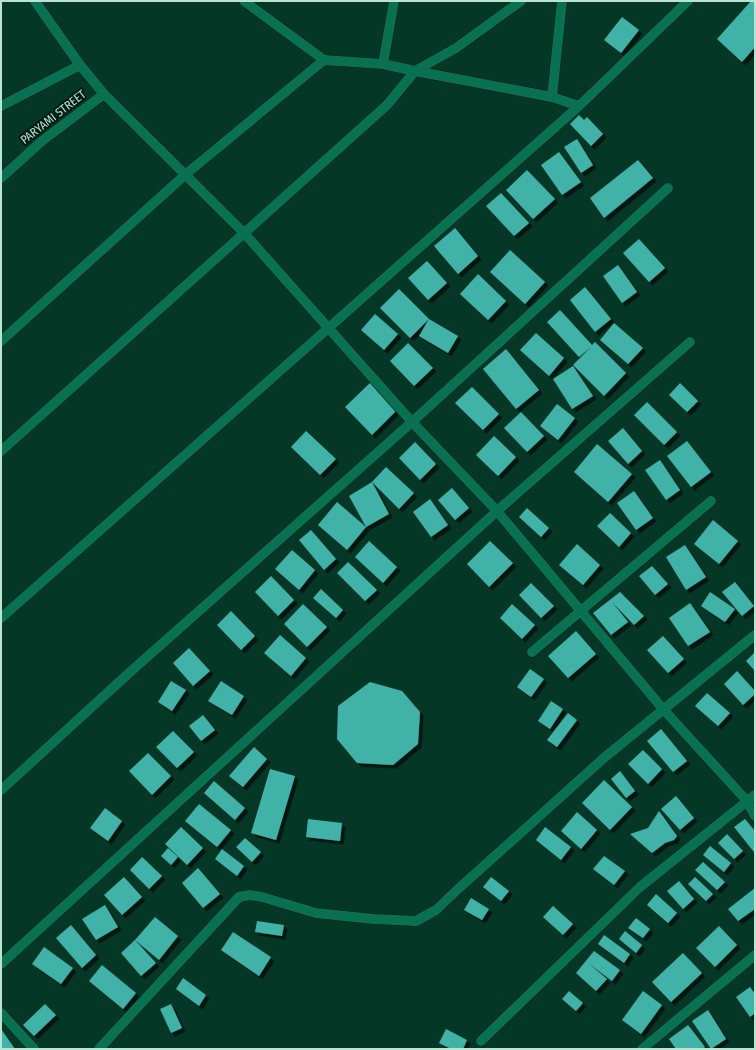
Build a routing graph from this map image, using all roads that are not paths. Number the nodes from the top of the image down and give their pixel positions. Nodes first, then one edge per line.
1 (35, 1) edge
2 (244, 1) edge
3 (394, 1) edge
4 (521, 1) edge
5 (562, 1) edge
6 (688, 1) edge
7 (324, 60) junction
8 (383, 64) junction
9 (80, 65) junction
10 (415, 71) junction
11 (104, 94) junction
12 (552, 97) junction
13 (1, 106) edge
14 (579, 106) junction
15 (186, 174) junction
16 (1, 178) edge
17 (668, 188) dead end
18 (244, 233) junction
19 (329, 327) junction
20 (1, 341) edge
21 (690, 342) dead end
22 (412, 422) junction
23 (1, 451) edge
24 (711, 501) dead end
25 (497, 511) junction
26 (581, 612) junction
27 (1, 618) edge
28 (755, 635) edge
29 (532, 652) dead end
30 (662, 709) junction
31 (1, 790) edge
32 (751, 798) edge
33 (755, 816) edge
34 (755, 955) edge
35 (1, 964) edge
36 (1, 1012) edge
37 (481, 1041) dead end
38 (34, 1049) edge
39 (99, 1049) edge
40 (642, 1049) edge

1 - 9 street
2 - 7 street
3 - 8 street
4 - 10 street
5 - 12 street
6 - 14 street
7 - 8 street
7 - 15 street
8 - 10 street
9 - 11 street
9 - 13 street
10 - 12 street
10 - 18 street
11 - 15 street
11 - 16 street, PARYAMI STREET
12 - 14 street
14 - 19 street
15 - 18 street
15 - 20 street
17 - 22 street
18 - 19 street
18 - 23 street
19 - 22 street
19 - 27 street
21 - 25 street
22 - 25 street
22 - 31 street
24 - 26 street
25 - 26 street
25 - 35 street
26 - 29 street
26 - 30 street
28 - 30 street
30 - 32 street
30 - 39 street
32 - 33 street
32 - 37 street
34 - 40 street
36 - 38 street

